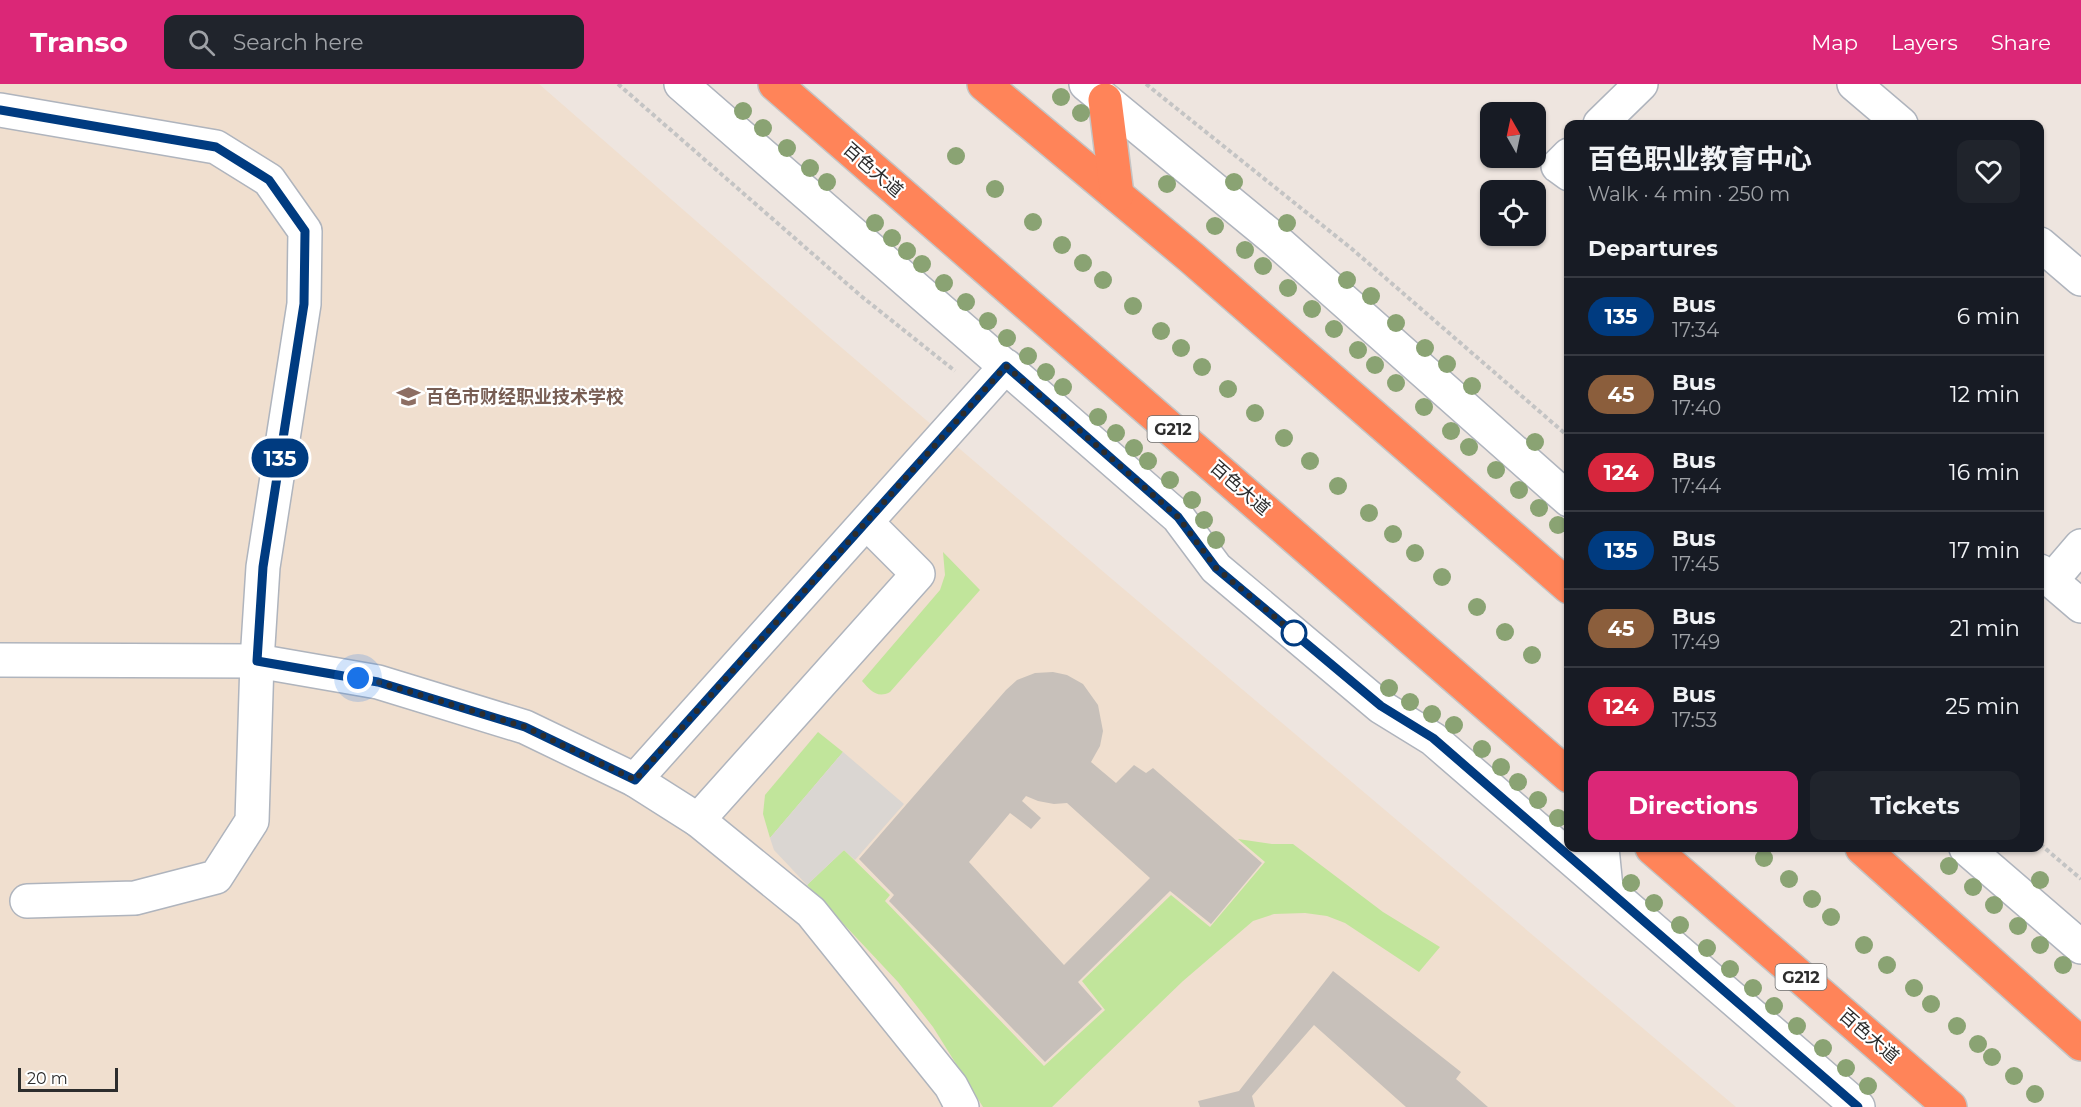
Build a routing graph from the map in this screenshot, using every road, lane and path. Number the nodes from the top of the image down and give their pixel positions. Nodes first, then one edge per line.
1 (681, 84) edge
2 (775, 84) edge
3 (984, 84) edge
4 (1146, 84) edge
5 (1641, 84) edge
6 (1854, 84) edge
7 (1095, 92) edge
8 (0, 110) edge
9 (1604, 120) edge
10 (1896, 120) edge
11 (1564, 160) edge
12 (1564, 170) edge
13 (1117, 195) junction
14 (2044, 247) edge
15 (2081, 279) edge
16 (1006, 366) junction
17 (1564, 433) edge
18 (1564, 496) edge
19 (867, 523) junction
20 (2081, 546) edge
21 (2046, 576) edge
22 (1564, 583) edge
23 (2081, 606) edge
24 (0, 660) edge
25 (257, 661) junction
26 (1564, 772) edge
27 (635, 780) junction
28 (698, 820) junction
29 (2044, 847) edge
30 (1564, 852) edge
31 (1564, 852) edge
32 (1602, 852) edge
33 (1657, 852) edge
34 (1866, 852) edge
35 (1971, 852) edge
36 (2081, 879) edge
37 (1606, 888) junction
38 (27, 901) dead end
39 (2081, 947) edge
40 (2081, 1044) edge
41 (962, 1107) edge
42 (1858, 1107) edge
43 (1950, 1107) edge

1 - 16 street
2 - 26 highway, 百色大道 / G212
3 - 13 highway
4 - 17 path
5 - 9 street
6 - 10 street
7 - 13 highway
7 - 18 street
8 - 25 street
11 - 12 street
13 - 22 highway
14 - 15 street
16 - 19 street
16 - 30 street
19 - 27 street
19 - 28 street
20 - 21 street
21 - 23 street
24 - 25 street
25 - 27 street
25 - 38 street
27 - 28 street
28 - 41 street
29 - 36 path
31 - 37 street
32 - 37 street
33 - 43 highway, 百色大道 / G212
34 - 40 highway
35 - 39 street
37 - 42 street

